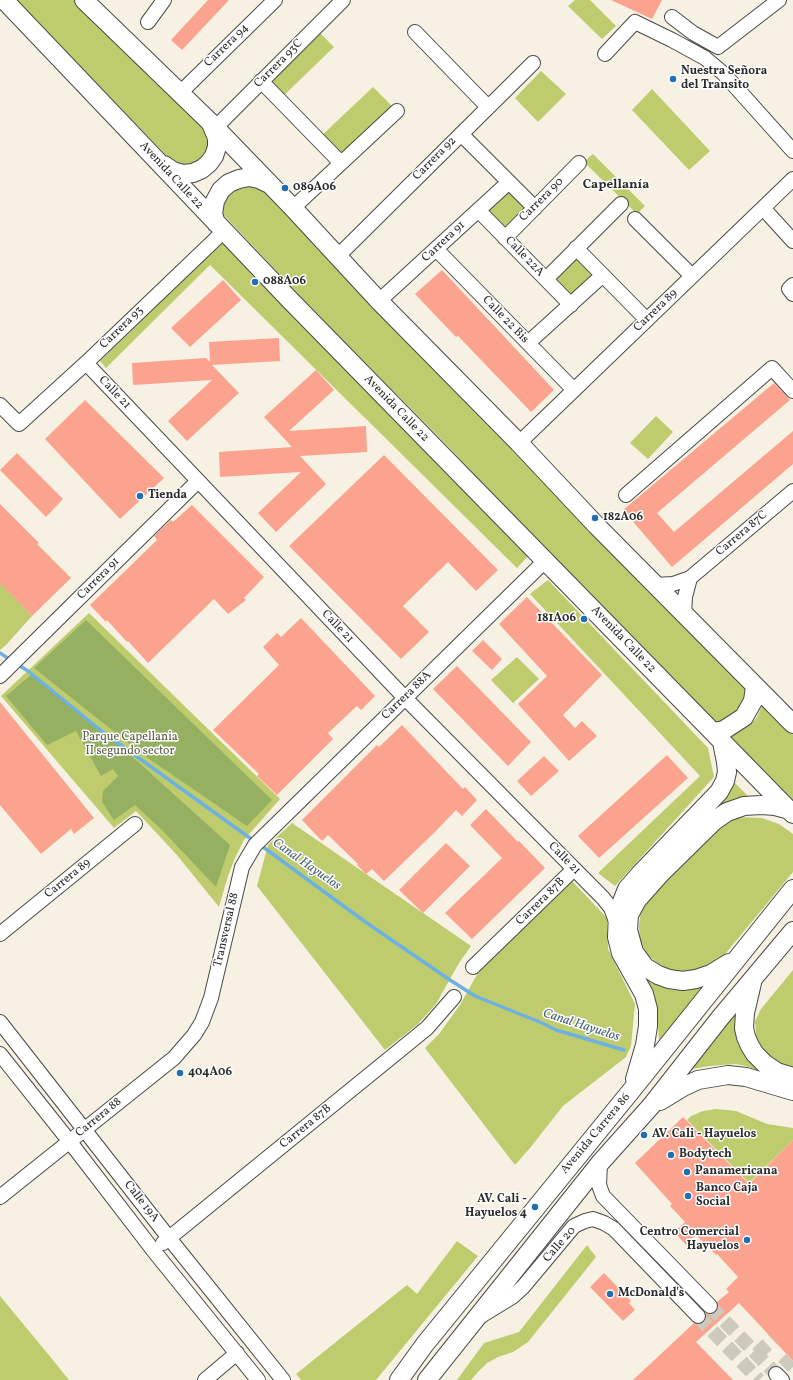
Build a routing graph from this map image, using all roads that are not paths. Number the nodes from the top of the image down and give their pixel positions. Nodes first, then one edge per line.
1 (4, 0) edge
2 (84, 0) edge
3 (164, 0) edge
4 (275, 0) edge
5 (343, 0) edge
6 (779, 0) edge
7 (672, 17) dead end
8 (148, 22) dead end
9 (415, 32) dead end
10 (605, 54) dead end
11 (533, 63) dead end
12 (261, 81) junction
13 (180, 93) junction
14 (488, 107) junction
15 (397, 111) dead end
16 (212, 125) junction
17 (461, 134) junction
18 (793, 150) edge
19 (155, 159) junction
20 (341, 163) junction
21 (579, 163) dead end
22 (793, 179) edge
23 (509, 182) junction
24 (268, 184) junction
25 (620, 204) dead end
26 (293, 208) junction
27 (535, 208) junction
28 (763, 208) junction
29 (478, 210) junction
30 (635, 219) dead end
31 (220, 227) junction
32 (505, 238) junction
33 (793, 241) edge
34 (576, 248) junction
35 (436, 249) junction
36 (338, 256) junction
37 (603, 275) junction
38 (692, 276) junction
39 (546, 279) junction
40 (793, 285) edge
41 (793, 294) edge
42 (379, 301) junction
43 (571, 305) junction
44 (647, 320) junction
45 (528, 344) junction
46 (86, 364) junction
47 (574, 390) junction
48 (793, 391) edge
49 (0, 405) edge
50 (519, 444) junction
51 (198, 481) junction
52 (793, 491) edge
53 (626, 496) dead end
54 (545, 562) junction
55 (690, 578) junction
56 (656, 585) junction
57 (684, 614) junction
58 (4, 672) edge
59 (755, 686) junction
60 (405, 698) junction
61 (793, 724) edge
62 (718, 737) junction
63 (791, 812) edge
64 (135, 824) dead end
65 (269, 831) joint
66 (574, 869) junction
67 (592, 887) junction
68 (627, 889) junction
69 (793, 889) edge
70 (617, 924) junction
71 (793, 931) edge
72 (0, 934) edge
73 (738, 957) junction
74 (472, 967) dead end
75 (753, 978) junction
76 (454, 997) dead end
77 (0, 1022) edge
78 (194, 1036) joint
79 (0, 1054) edge
80 (793, 1077) edge
81 (631, 1091) junction
82 (793, 1091) edge
83 (651, 1106) junction
84 (85, 1129) junction
85 (70, 1142) junction
86 (600, 1163) junction
87 (0, 1197) edge
88 (169, 1238) junction
89 (153, 1250) junction
90 (710, 1306) tunnel mouth
91 (698, 1316) tunnel mouth
92 (474, 1321) junction
93 (237, 1353) junction
94 (205, 1380) edge
95 (258, 1380) edge
96 (283, 1380) edge
97 (399, 1380) edge
98 (427, 1380) edge

1 - 19 main road, Avenida Calle 22
2 - 13 main road
3 - 8 street
4 - 13 street, Carrera 94
5 - 12 street, Carrera 93C
6 - 7 street
9 - 14 street
10 - 18 street
11 - 14 street, Carrera 92
12 - 16 street, Carrera 93C
12 - 20 street
13 - 16 main road
14 - 17 street, Carrera 92
15 - 20 street
16 - 19 main road
16 - 24 main road
17 - 23 street
17 - 36 street, Carrera 92
19 - 31 main road, Avenida Calle 22
20 - 26 street
21 - 27 street, Carrera 90
22 - 28 street, Carrera 89
23 - 27 street
23 - 29 street, Carrera 91
24 - 26 main road
24 - 31 main road
25 - 34 street
26 - 36 main road
27 - 32 street, Carrera 90
28 - 33 street
28 - 38 street, Carrera 89
29 - 32 street, Calle 22A
29 - 35 street, Carrera 91
30 - 38 street
31 - 46 street, Carrera 93
31 - 54 main road, Avenida Calle 22
32 - 39 street, Calle 22A
34 - 37 street
34 - 39 street
35 - 42 street, Carrera 91
35 - 45 street, Calle 22 Bis
36 - 42 main road
37 - 43 street
37 - 44 street
38 - 44 street, Carrera 89
39 - 43 street, Calle 22A
40 - 41 street
42 - 50 main road
43 - 45 street
44 - 47 street, Carrera 89
45 - 47 street, Calle 22 Bis
46 - 49 street, Carrera 93
46 - 51 street, Calle 21
47 - 50 street, Carrera 89
48 - 53 street
50 - 56 main road
51 - 58 street, Carrera 91
51 - 60 street, Calle 21
52 - 55 street, Carrera 87C
54 - 60 street, Carrera 88A
54 - 62 main road, Avenida Calle 22
55 - 56 street, Carrera 87C
55 - 57 street
56 - 57 main road
57 - 59 main road
59 - 61 main road
59 - 62 main road
60 - 65 street, Carrera 88A
60 - 66 street, Calle 21
62 - 63 main road, Avenida Calle 22
62 - 68 main road
63 - 73 main road
64 - 72 street, Carrera 89
65 - 78 street, Transversal 88
66 - 67 street, Calle 21
66 - 74 street, Carrera 87B
67 - 68 street, Calle 21
67 - 70 street, Calle 21
68 - 70 main road
69 - 73 main road, Avenida Carrera 86
70 - 81 main road
71 - 75 main road, Avenida Carrera 86
73 - 81 main road, Avenida Carrera 86
75 - 80 main road
75 - 83 main road, Avenida Carrera 86
76 - 88 street, Carrera 87B
77 - 84 street, Calle 19A
78 - 84 street, Carrera 88
79 - 85 street, Calle 19A
81 - 97 main road, Avenida Carrera 86
82 - 83 main road
83 - 86 main road, Avenida Carrera 86
84 - 85 street, Carrera 88
84 - 88 street, Calle 19A
85 - 87 street, Carrera 88
85 - 89 street, Calle 19A
86 - 90 street
86 - 92 main road, Avenida Carrera 86
88 - 89 street, Carrera 87B
88 - 96 street, Calle 19A
89 - 93 street, Calle 19A
91 - 92 street, Calle 20
92 - 98 main road, Avenida Carrera 86
93 - 94 street
93 - 95 street, Calle 19A

